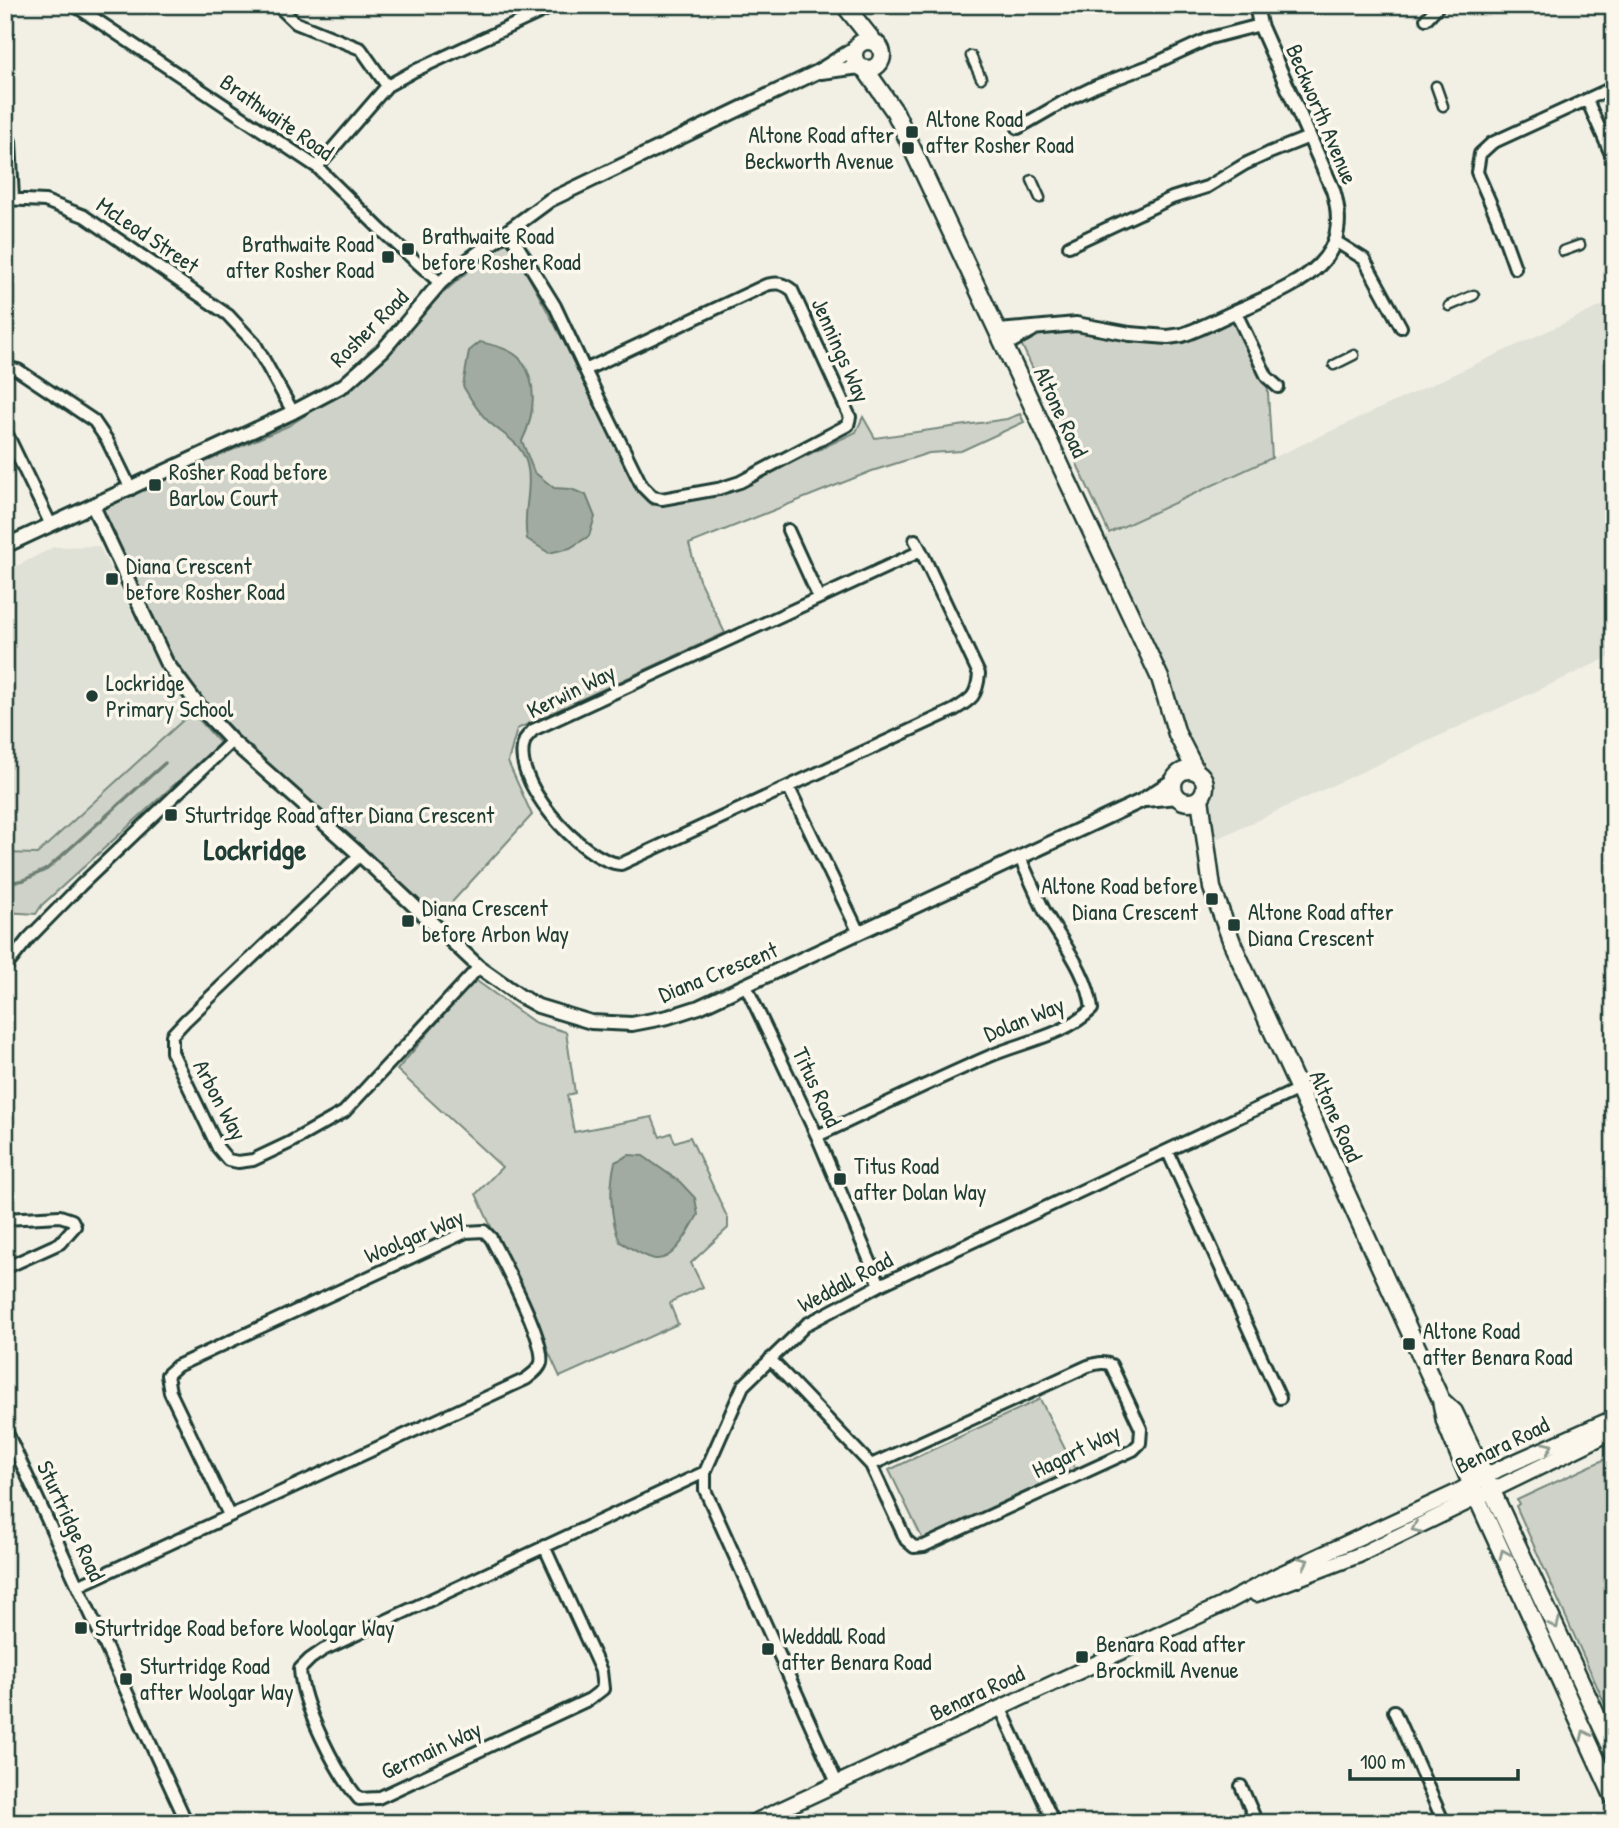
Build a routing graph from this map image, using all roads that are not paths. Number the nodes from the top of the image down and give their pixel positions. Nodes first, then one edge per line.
1 (74, 5) edge
2 (277, 5) edge
3 (556, 5) edge
4 (1256, 5) edge
5 (1439, 5) edge
6 (845, 6) edge
7 (1426, 19) dead end
8 (1260, 25) junction
9 (873, 41) junction
10 (856, 47) junction
11 (971, 56) dead end
12 (881, 59) junction
13 (862, 68) junction
14 (817, 72) junction
15 (981, 78) dead end
16 (387, 86) junction
17 (1436, 86) dead end
18 (1614, 87) edge
19 (1587, 100) junction
20 (1443, 106) dead end
21 (895, 113) junction
22 (1018, 128) dead end
23 (1309, 137) junction
24 (10, 141) dead end
25 (1614, 161) edge
26 (317, 167) junction
27 (1032, 180) dead end
28 (9, 198) edge
29 (1040, 198) dead end
30 (508, 230) junction
31 (1335, 241) junction
32 (1580, 245) dead end
33 (1069, 246) dead end
34 (1563, 251) dead end
35 (1515, 268) dead end
36 (440, 284) junction
37 (1474, 295) dead end
38 (1448, 306) dead end
39 (1235, 311) junction
40 (1401, 327) dead end
41 (1002, 338) junction
42 (1354, 355) dead end
43 (1335, 365) dead end
44 (5, 367) edge
45 (585, 369) junction
46 (1278, 387) dead end
47 (293, 412) junction
48 (5, 430) edge
49 (131, 489) junction
50 (93, 506) junction
51 (51, 525) junction
52 (788, 530) dead end
53 (915, 540) dead end
54 (5, 546) edge
55 (920, 551) junction
56 (819, 598) junction
57 (1177, 734) junction
58 (232, 741) junction
59 (1196, 771) junction
60 (1175, 778) junction
61 (789, 788) junction
62 (1188, 799) junction
63 (1141, 801) junction
64 (360, 855) junction
65 (1020, 858) junction
66 (859, 933) junction
67 (479, 967) junction
68 (5, 968) edge
69 (746, 986) junction
70 (1299, 1089) junction
71 (817, 1136) junction
72 (1168, 1152) junction
73 (5, 1219) edge
74 (5, 1268) edge
75 (880, 1285) junction
76 (770, 1359) junction
77 (1280, 1398) dead end
78 (1614, 1418) edge
79 (5, 1428) edge
80 (1614, 1432) edge
81 (871, 1465) junction
82 (705, 1472) junction
83 (1482, 1486) junction
84 (229, 1515) junction
85 (544, 1546) junction
86 (78, 1586) junction
87 (1000, 1707) junction
88 (1394, 1712) dead end
89 (1614, 1752) edge
90 (837, 1783) junction
91 (1241, 1786) dead end
92 (1614, 1798) edge
93 (187, 1823) edge
94 (752, 1823) edge
95 (1054, 1823) edge
96 (1257, 1823) edge
97 (1444, 1823) edge

1 - 26 street, Brathwaite Road
2 - 16 street
3 - 16 street
4 - 8 street, Beckworth Avenue
5 - 7 street
6 - 9 main road
6 - 10 main road
8 - 22 street
8 - 23 street, Beckworth Avenue
9 - 10 main road
9 - 12 main road
10 - 13 main road
10 - 14 street, Rosher Road
11 - 15 street
12 - 13 main road
12 - 21 main road, Altone Road
13 - 14 street, Rosher Road
13 - 21 main road, Altone Road
14 - 30 street, Rosher Road
16 - 26 street
17 - 20 street
18 - 19 street
19 - 25 street
19 - 35 street
21 - 41 main road, Altone Road
23 - 31 street, Beckworth Avenue
23 - 33 street
24 - 28 street
26 - 36 street, Brathwaite Road
27 - 29 street
28 - 47 street, McLeod Street
30 - 36 street, Rosher Road
30 - 45 street, Jennings Way
31 - 39 street, Beckworth Avenue
31 - 40 street
32 - 34 street
36 - 47 street, Rosher Road
37 - 38 street
39 - 41 street, Beckworth Avenue
39 - 46 street
41 - 57 main road, Altone Road
42 - 43 street
44 - 49 street
45 - 45 street, Jennings Way
47 - 49 street, Rosher Road
48 - 51 street
49 - 50 street, Rosher Road
50 - 51 street, Rosher Road
50 - 58 street, Diana Crescent
51 - 54 street, Rosher Road
52 - 56 street
53 - 55 street, Kerwin Way
55 - 56 street, Kerwin Way
55 - 61 street, Kerwin Way
56 - 61 street, Kerwin Way
57 - 59 main road, Altone Road
57 - 60 main road, Altone Road
58 - 64 street, Diana Crescent
58 - 68 street
59 - 60 main road
59 - 62 main road
60 - 62 main road
60 - 63 street, Diana Crescent
61 - 66 street
62 - 63 street, Diana Crescent
62 - 70 main road, Altone Road
63 - 65 street, Diana Crescent
64 - 67 street, Diana Crescent
64 - 67 street, Arbon Way
65 - 66 street, Diana Crescent
65 - 71 street, Dolan Way
66 - 69 street, Diana Crescent
67 - 69 street, Diana Crescent
69 - 71 street, Titus Road
70 - 72 street, Weddall Road
70 - 83 main road, Altone Road
71 - 75 street, Titus Road
72 - 75 street, Weddall Road
72 - 77 street
73 - 74 street
75 - 76 street, Weddall Road
76 - 81 street, Hagart Way
76 - 82 street, Weddall Road
83 -> 78 main road, Benara Road
79 - 86 street, Sturtridge Road
80 - 83 main road, Benara Road
81 - 81 street, Hagart Way
82 - 85 street, Germain Way
82 - 90 street
83 - 87 main road, Benara Road
83 -> 89 main road, Altone Road
92 -> 83 main road, Altone Road
84 - 84 street, Woolgar Way
84 - 86 street, Woolgar Way
85 - 85 street, Germain Way
86 - 93 street, Sturtridge Road
87 - 90 main road, Benara Road
87 - 95 street
88 - 97 street
90 - 94 main road, Benara Road
91 - 96 street

